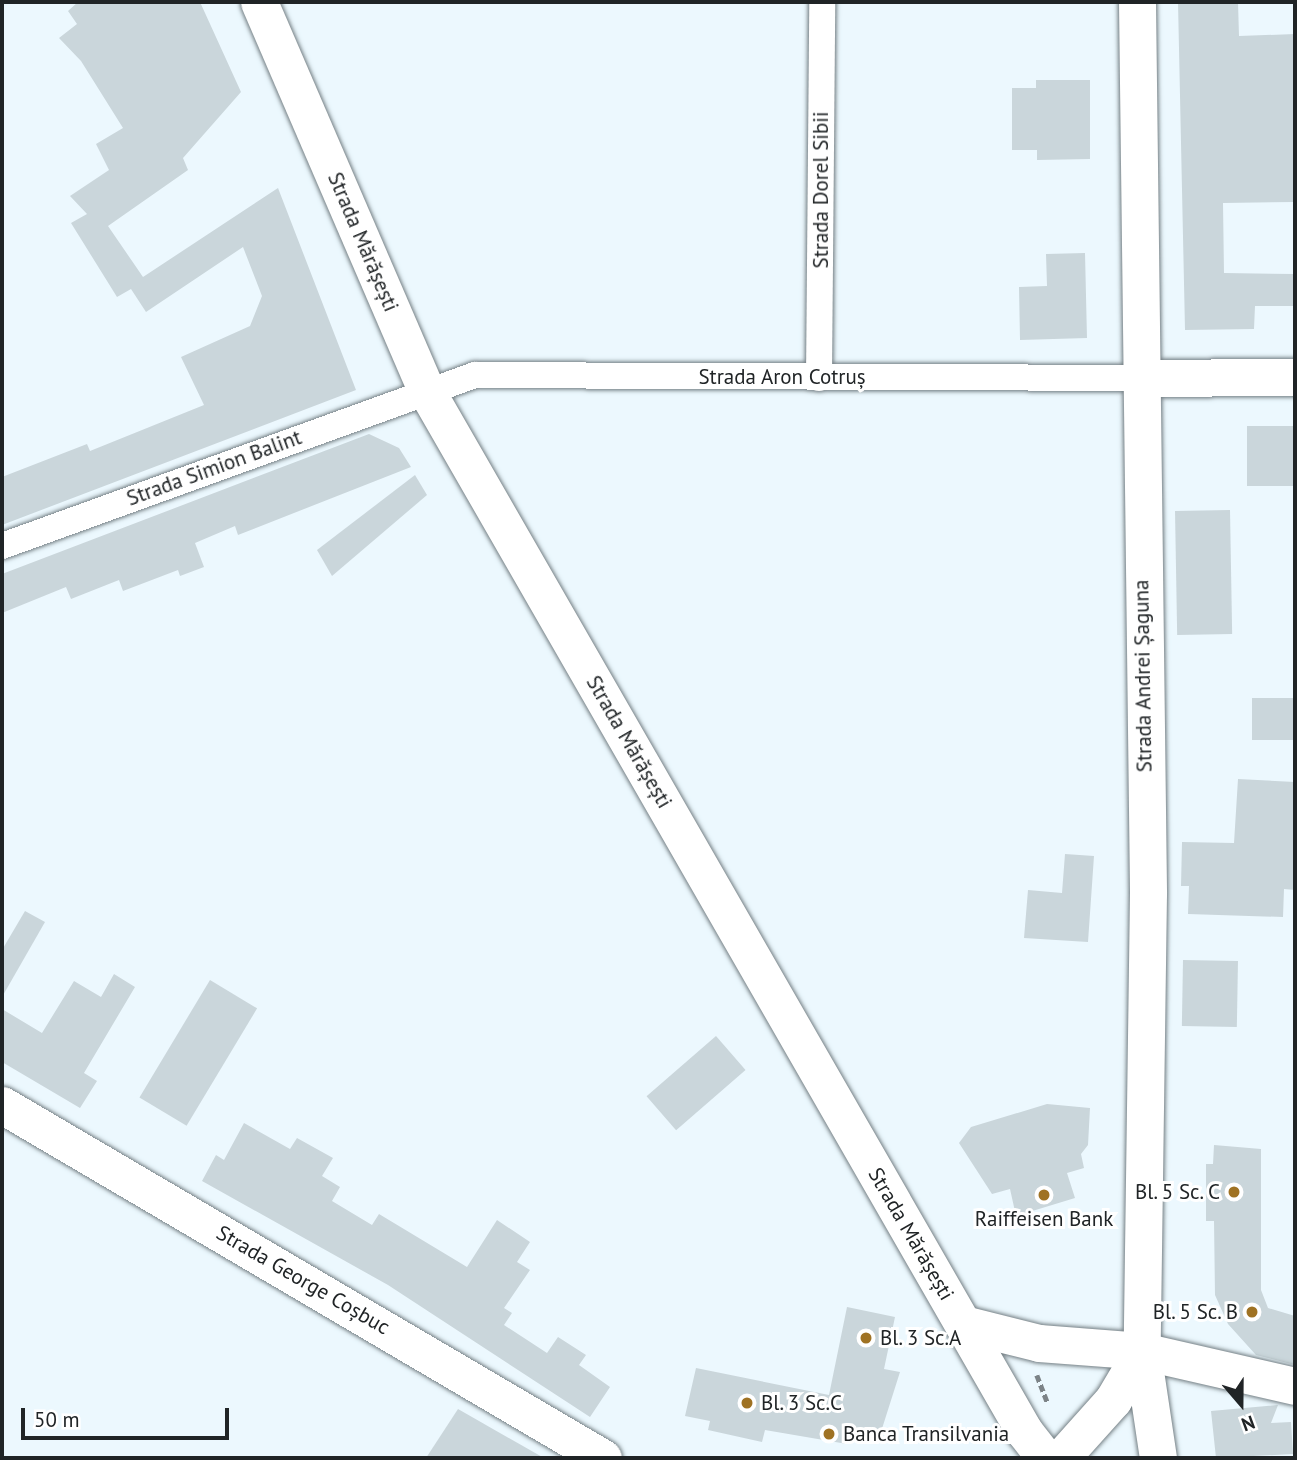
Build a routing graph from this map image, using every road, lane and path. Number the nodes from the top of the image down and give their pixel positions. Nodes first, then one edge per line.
1 (260, 2) edge
2 (822, 2) edge
3 (1137, 2) edge
4 (1295, 377) edge
5 (820, 378) junction
6 (1140, 378) junction
7 (426, 390) junction
8 (2, 546) edge
9 (2, 1105) edge
10 (963, 1324) junction
11 (1142, 1351) junction
12 (1295, 1386) edge
13 (595, 1456) edge
14 (1045, 1458) edge
15 (1061, 1458) edge
16 (1158, 1458) edge

1 - 7 street, Strada Mărășești
2 - 5 street, Strada Dorel Sibii
3 - 6 street, Strada Andrei Șaguna
4 - 6 street
5 - 6 street, Strada Aron Cotruș
5 - 7 street, Strada Aron Cotruș
6 - 11 street, Strada Andrei Șaguna
7 - 8 street, Strada Simion Balint
7 - 10 street, Strada Mărășești
9 - 13 street, Strada George Coșbuc
10 - 11 street
10 - 14 street, Strada Mărășești
11 - 12 street
11 - 15 street, Strada Andrei Șaguna
11 - 16 street, Strada Andrei Șaguna

